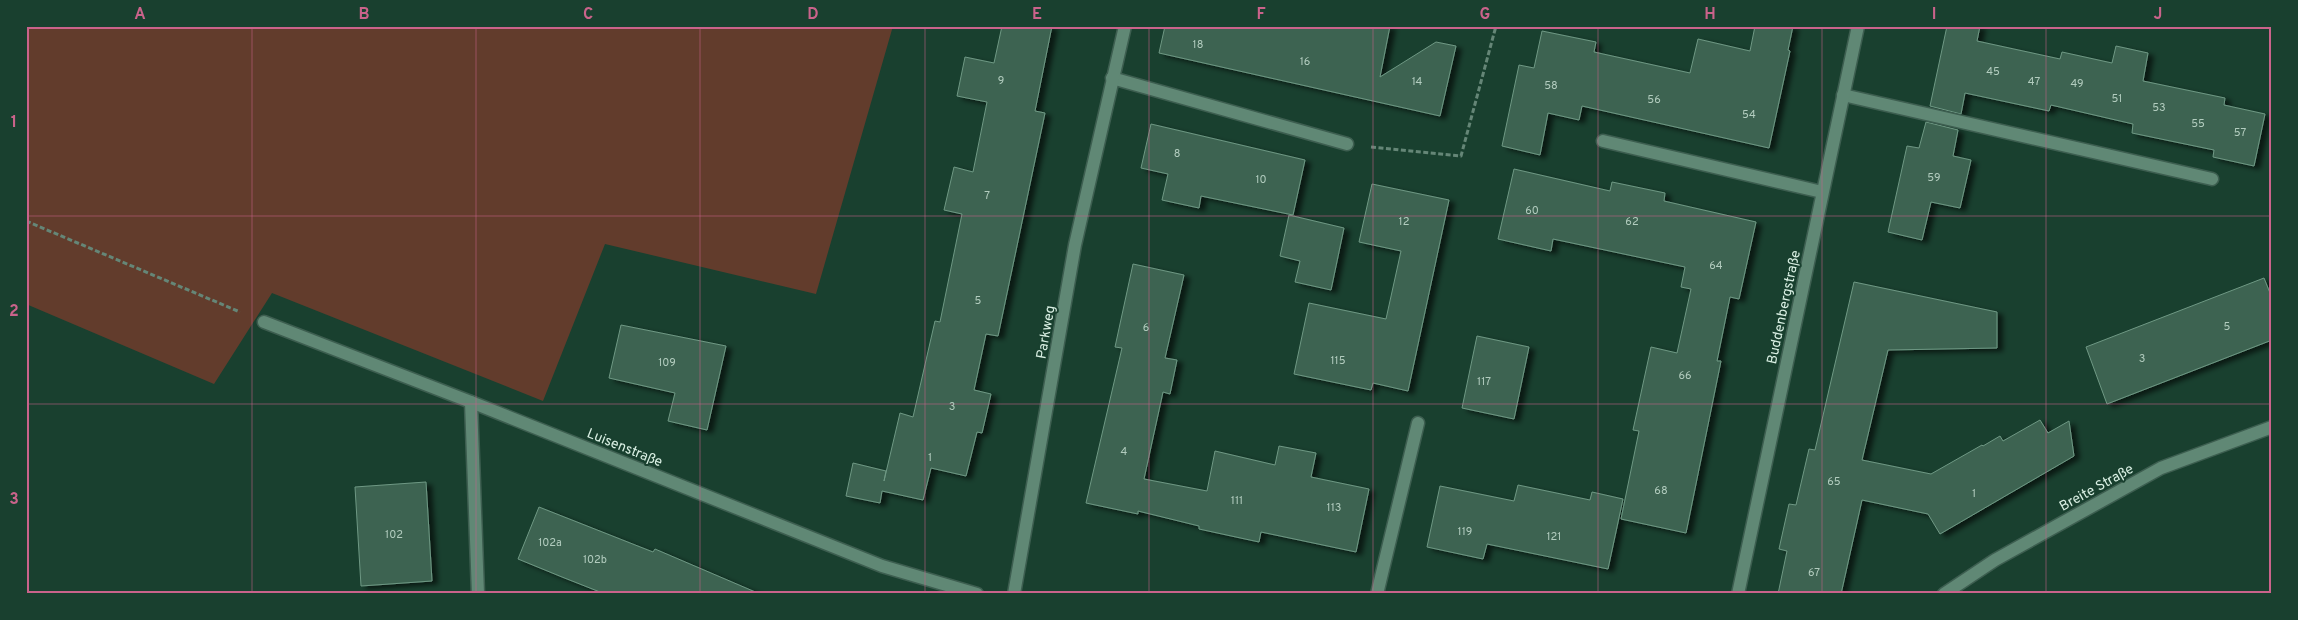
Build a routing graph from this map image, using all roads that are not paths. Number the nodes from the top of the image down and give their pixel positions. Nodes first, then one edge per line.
1 (1125, 26) edge
2 (1858, 26) edge
3 (1112, 78) junction
4 (1843, 95) junction
5 (1603, 141) dead end
6 (1348, 144) road end
7 (2212, 179) dead end
8 (1822, 192) junction
9 (264, 322) road end
10 (471, 402) junction
11 (1418, 423) dead end
12 (2272, 427) edge
13 (478, 594) edge
14 (977, 594) edge
15 (1014, 594) edge
16 (1378, 594) edge
17 (1738, 594) edge
18 (1944, 594) edge

1 - 3 street, Parkweg
2 - 4 street, Buddenbergstraße
3 - 6 street
3 - 15 street, Parkweg
4 - 7 street
4 - 8 street, Buddenbergstraße
5 - 8 street
8 - 17 street, Buddenbergstraße
9 - 10 street, Luisenstraße
10 - 13 street
10 - 14 street, Luisenstraße
11 - 16 street
12 - 18 street, Breite Straße

